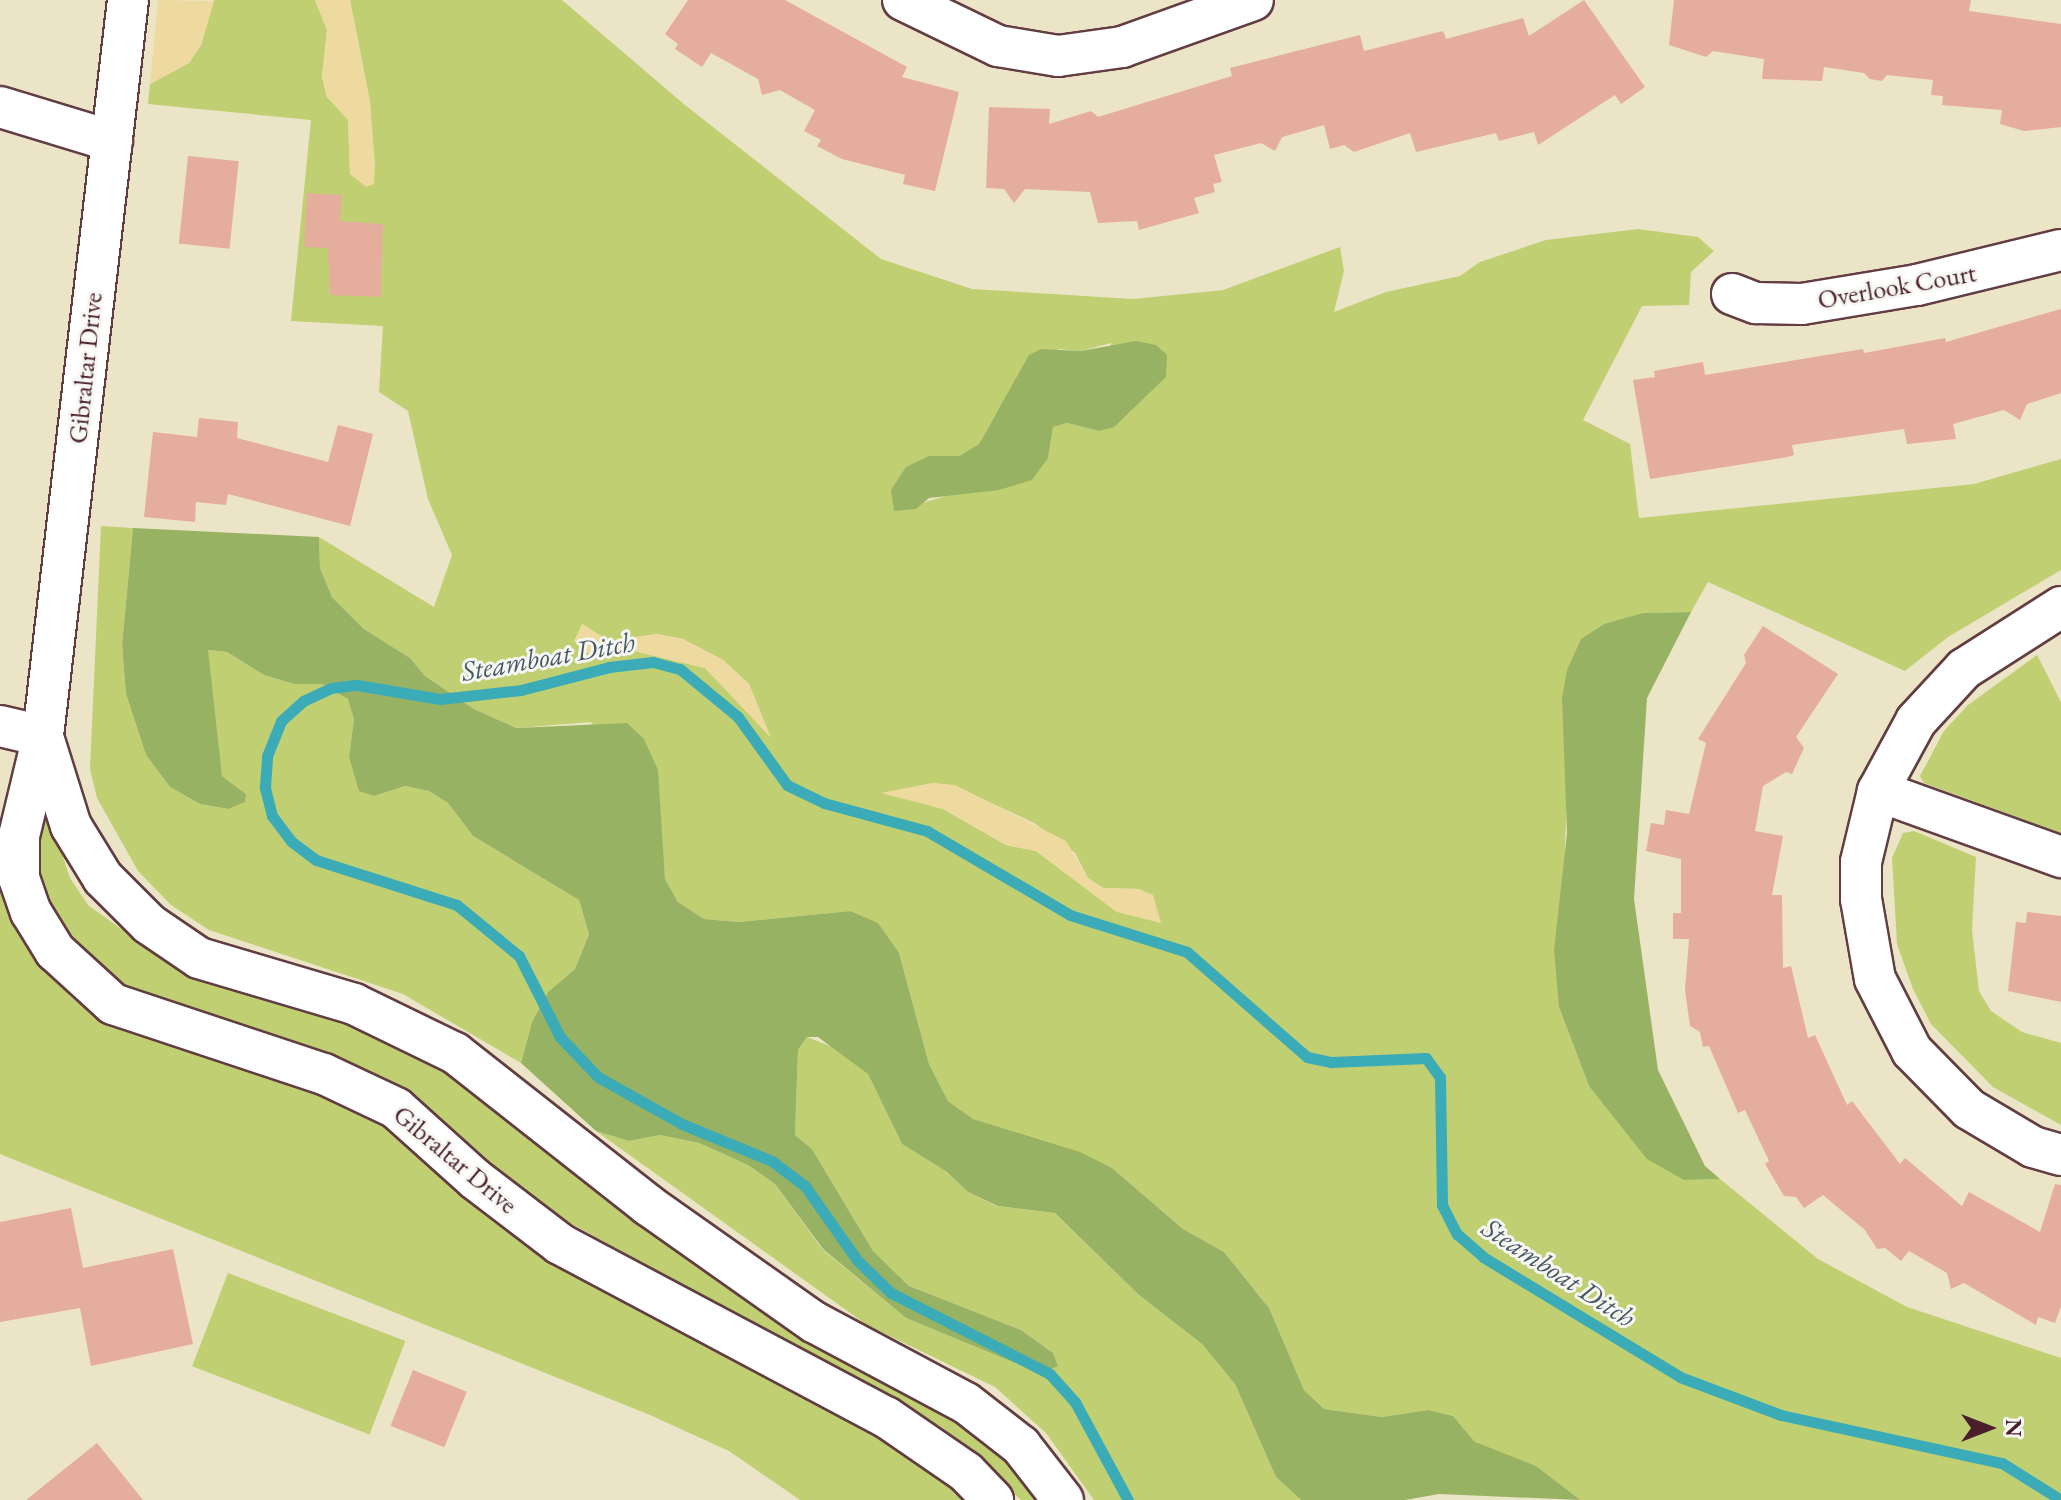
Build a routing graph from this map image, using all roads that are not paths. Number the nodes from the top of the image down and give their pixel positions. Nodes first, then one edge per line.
1 (128, 0) edge
2 (903, 0) edge
3 (1253, 0) edge
4 (0, 107) edge
5 (112, 141) junction
6 (2061, 250) edge
7 (1732, 294) dead end
8 (2061, 607) edge
9 (0, 726) edge
10 (43, 736) junction
11 (1878, 791) junction
12 (2061, 857) edge
13 (2061, 1155) edge
14 (993, 1500) edge
15 (1063, 1500) edge

1 - 5 street, Gibraltar Drive
2 - 3 street
4 - 5 street
5 - 10 street, Gibraltar Drive
6 - 7 street, Overlook Court
8 - 11 street
9 - 10 street
10 - 14 street, Gibraltar Drive
10 - 15 street, Gibraltar Drive
11 - 12 street
11 - 13 street

